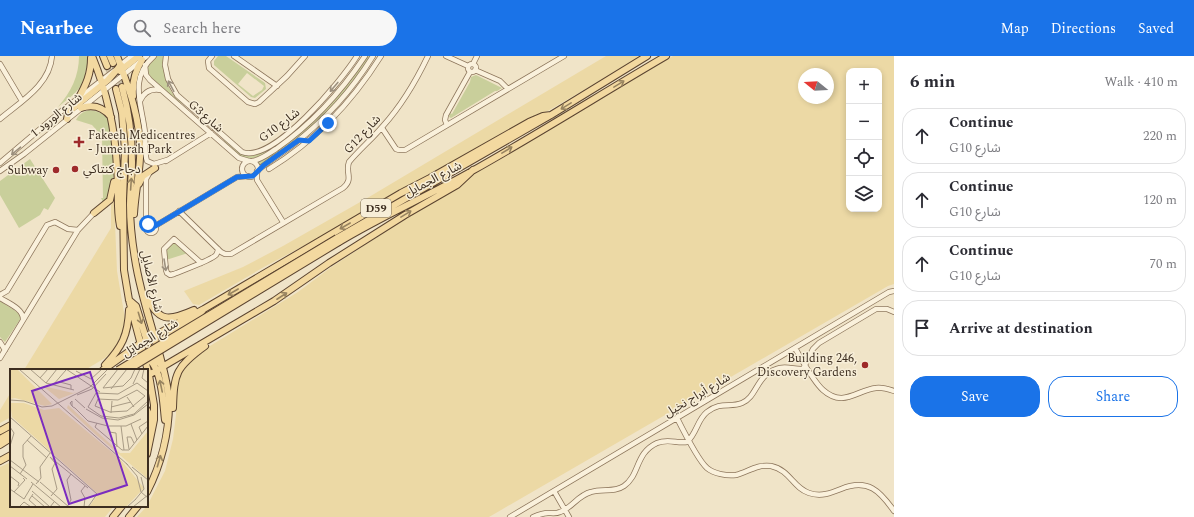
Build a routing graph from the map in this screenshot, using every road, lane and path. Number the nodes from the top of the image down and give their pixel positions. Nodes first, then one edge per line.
1 (52, 56) edge
2 (91, 56) edge
3 (103, 56) edge
4 (110, 56) edge
5 (117, 56) edge
6 (132, 56) edge
7 (154, 56) edge
8 (166, 56) edge
9 (212, 56) edge
10 (234, 56) edge
11 (305, 56) edge
12 (357, 56) edge
13 (365, 56) edge
14 (373, 56) edge
15 (381, 56) edge
16 (428, 56) edge
17 (446, 56) edge
18 (477, 56) edge
19 (564, 56) edge
20 (647, 56) edge
21 (666, 56) edge
22 (143, 59) edge
23 (0, 64) edge
24 (473, 64) junction
25 (468, 66) junction
26 (122, 70) junction
27 (475, 70) junction
28 (470, 72) junction
29 (103, 85) junction
30 (277, 86) junction
31 (508, 89) junction
32 (160, 90) junction
33 (78, 99) junction
34 (22, 101) junction
35 (139, 101) junction
36 (187, 105) junction
37 (179, 106) junction
38 (134, 107) junction
39 (81, 108) junction
40 (551, 115) junction
41 (111, 117) junction
42 (0, 119) edge
43 (67, 119) junction
44 (298, 124) junction
45 (446, 125) junction
46 (382, 128) junction
47 (211, 133) junction
48 (222, 135) junction
49 (295, 135) junction
50 (299, 140) junction
51 (309, 141) junction
52 (220, 142) junction
53 (116, 156) junction
54 (239, 158) junction
55 (167, 160) junction
56 (251, 161) junction
57 (0, 163) edge
58 (155, 168) junction
59 (242, 168) junction
60 (269, 169) dead end
61 (473, 170) junction
62 (0, 171) edge
63 (257, 171) junction
64 (249, 176) junction
65 (237, 177) junction
66 (257, 180) junction
67 (137, 189) junction
68 (179, 211) junction
69 (93, 215) joint
70 (283, 222) junction
71 (74, 232) junction
72 (132, 237) junction
73 (72, 239) junction
74 (123, 239) junction
75 (338, 240) junction
76 (218, 249) junction
77 (201, 263) junction
78 (140, 286) junction
79 (7, 291) junction
80 (894, 291) edge
81 (0, 297) edge
82 (129, 300) junction
83 (8, 303) junction
84 (32, 306) junction
85 (16, 308) junction
86 (204, 308) junction
87 (894, 312) edge
88 (23, 320) junction
89 (154, 336) junction
90 (212, 337) junction
91 (0, 342) edge
92 (144, 342) junction
93 (156, 347) junction
94 (795, 348) junction
95 (5, 350) junction
96 (125, 354) junction
97 (144, 355) junction
98 (0, 358) edge
99 (150, 365) edge
100 (806, 366) junction
101 (163, 367) junction
102 (102, 369) edge
103 (102, 369) edge
104 (120, 369) edge
105 (130, 369) edge
106 (157, 370) junction
107 (894, 391) edge
108 (148, 413) edge
109 (677, 418) junction
110 (10, 426) edge
111 (167, 429) junction
112 (0, 431) edge
113 (10, 434) edge
114 (0, 439) edge
115 (10, 439) edge
116 (689, 440) junction
117 (150, 443) junction
118 (0, 445) edge
119 (148, 450) edge
120 (10, 456) edge
121 (0, 461) edge
122 (148, 490) edge
123 (554, 491) junction
124 (121, 507) edge
125 (137, 507) edge
126 (565, 510) junction
127 (894, 511) edge
128 (113, 517) edge
129 (129, 517) edge
130 (510, 517) edge
131 (533, 517) edge
132 (569, 517) edge

1 - 34 street
2 - 29 main road, شارع الأصايل
2 - 33 main road
3 - 4 main road
5 - 26 main road, شارع الأصايل
6 - 26 street
7 - 22 street
36 -> 8 street, G10 شارع
9 - 30 street
10 - 30 street
11 - 30 street
12 -> 44 street, G10 شارع
13 - 49 street, G10 شارع
14 - 50 street, G10 شارع
15 - 51 street
16 - 46 street, G12 شارع
17 - 25 street
18 - 24 street
19 - 31 street
20 -> 40 main road, شارع الجمايل / D59
61 -> 21 main road, شارع الجمايل / D59
22 - 26 main road
22 - 32 street, G3 شارع
22 - 35 street
22 - 38 main road
23 - 34 street
24 - 25 street
24 - 27 street
25 - 28 street
26 - 29 main road
26 - 38 main road, شارع الأصايل
27 - 28 street
27 - 31 street
28 - 45 street
29 - 33 street, شارع الورود 1
29 - 39 street, شارع الورود 1
29 - 41 main road, شارع الأصايل
29 - 43 main road
31 - 45 street
32 - 35 street
32 - 37 street, G3 شارع
33 -> 57 street, شارع الورود 1
34 - 42 street
35 - 55 street
36 - 37 street
36 - 48 street, G10 شارع
37 - 47 street, G3 شارع
38 - 67 main road, شارع الأصايل
39 - 41 main road
39 - 43 street, شارع الورود 1
40 - 75 main road, شارع الجمايل / D59
40 -> 86 main road, D59
41 - 53 main road, شارع الأصايل
43 - 62 street, شارع الورود 1
44 - 48 street, G10 شارع
44 - 49 street
45 - 46 street
46 - 70 street, G12 شارع
47 - 52 street, G3 شارع
47 - 55 street
48 - 52 street
49 - 56 street, G10 شارع
50 - 51 street
50 - 63 street, G10 شارع
51 - 60 street
52 - 54 street, G3 شارع
53 - 69 main road
53 - 74 main road, شارع الأصايل
54 - 56 street, G3 شارع
54 - 59 street
55 - 58 street
56 - 59 street
56 - 63 street
58 - 67 main road
58 - 68 street
59 - 64 street
59 - 65 street
61 - 75 main road, شارع الجمايل / D59
90 -> 61 main road, D59
63 - 64 street
63 - 66 street
64 - 65 street
64 - 66 street
65 - 68 street
66 - 70 street
67 - 72 main road, شارع الأصايل
68 - 76 street
69 - 71 street
70 - 76 street, G12 شارع
71 - 73 street
71 - 73 street
71 - 79 street
72 -> 74 main road, شارع الأصايل
72 - 78 main road, شارع الأصايل
73 - 84 street
74 - 82 main road, شارع الأصايل
75 - 104 main road, شارع الجمايل / D59, bridge
75 - 105 main road, شارع الجمايل / D59, bridge
76 - 77 street
77 -> 77 street
78 - 86 main road
78 - 89 main road, شارع الأصايل
79 - 81 street
79 - 83 street
80 - 94 street, شارع أبراج نخيل
81 - 83 street
82 -> 92 main road, شارع الأصايل
82 - 102 main road
83 - 85 street
84 - 85 street
84 - 88 street
85 - 88 street
86 - 89 main road, D59
86 - 93 main road
87 - 100 street
88 - 95 street
89 - 92 main road, D59
89 - 93 main road, شارع الأصايل
90 - 101 main road, D59
90 - 111 main road
91 - 95 street
92 - 96 main road, D59
92 - 97 main road, شارع الأصايل
92 - 99 main road
93 - 99 main road
93 - 101 main road
94 - 100 street
94 - 109 street, شارع أبراج نخيل
95 - 98 street
96 - 97 main road
96 - 103 main road, D59
97 - 99 main road, شارع الأصايل
97 - 99 main road
99 - 101 main road
99 - 106 main road, D59
99 - 117 main road, شارع الأصايل
100 - 107 street
100 - 116 street
101 - 106 main road, D59
101 - 111 main road
111 -> 106 main road
108 - 117 main road
109 - 116 street
109 - 123 street, شارع أبراج نخيل
110 - 112 main road
122 -> 111 main road
113 - 114 main road
115 - 118 main road
116 - 126 street
116 - 127 street
117 - 119 main road, شارع الأصايل
120 - 121 main road
123 - 126 street
123 - 130 street, شارع أبراج نخيل
124 - 128 main road
125 - 129 main road
126 - 131 street
126 - 132 street

